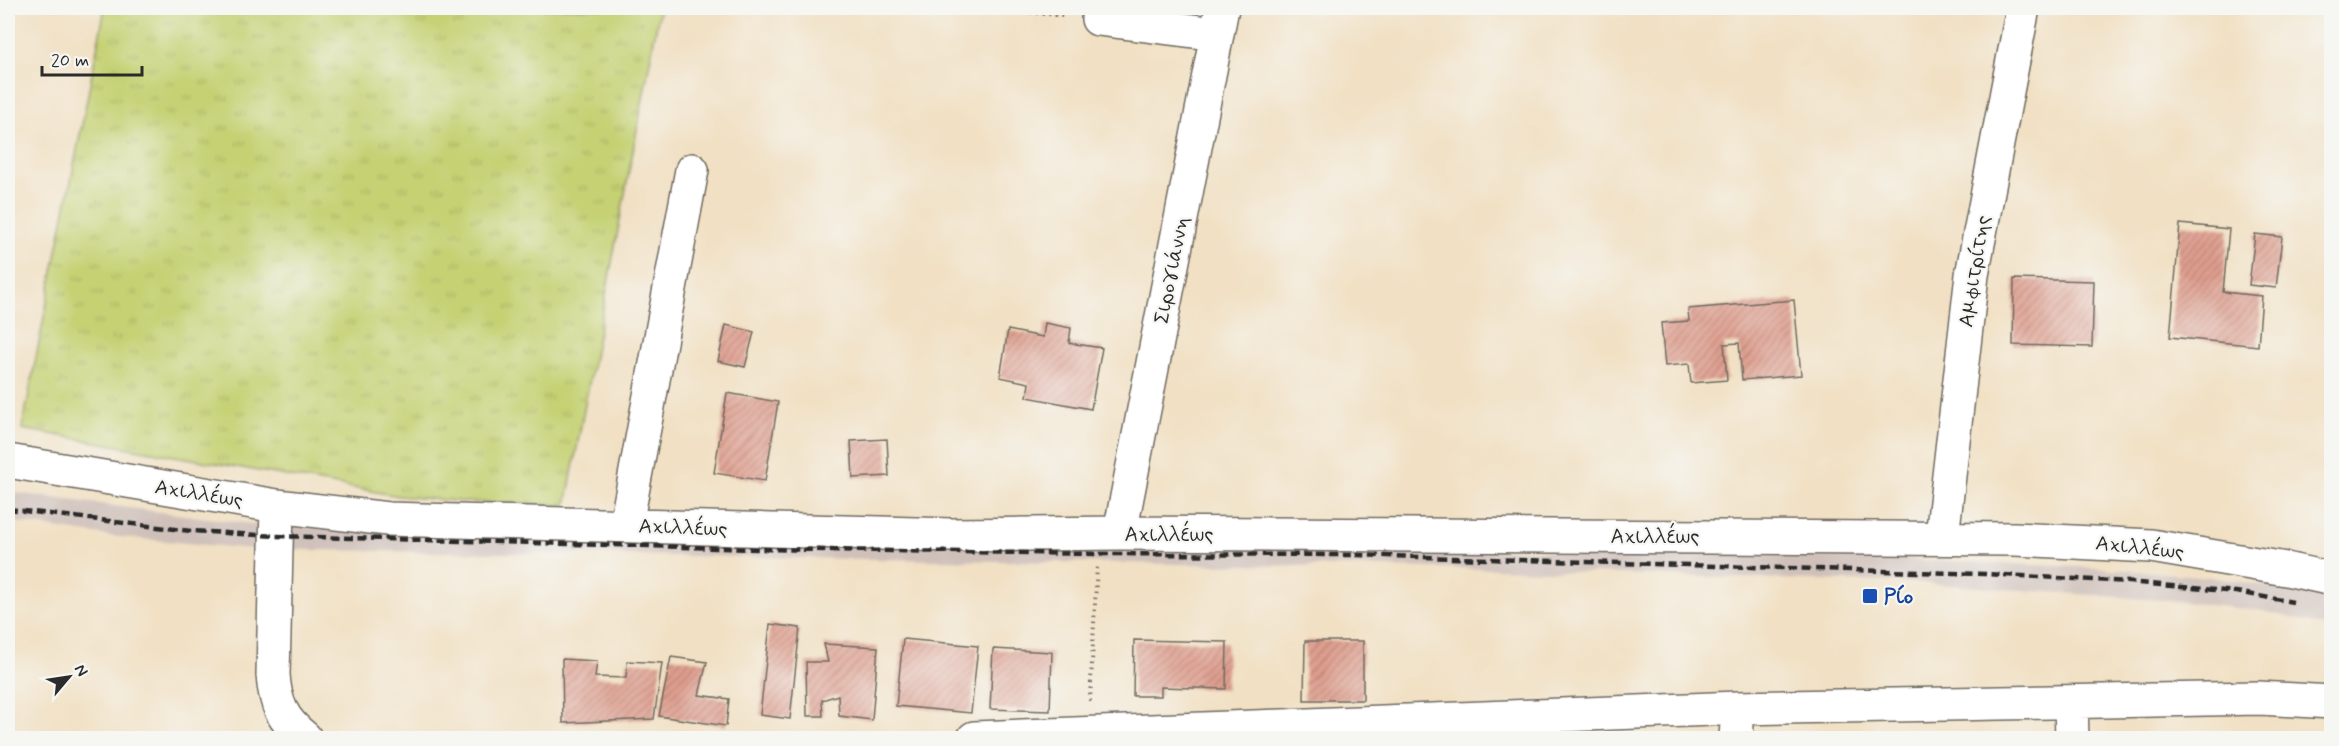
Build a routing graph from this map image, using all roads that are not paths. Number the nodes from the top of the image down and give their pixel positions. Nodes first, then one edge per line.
1 (2023, 8) edge
2 (1100, 13) edge
3 (1220, 21) edge
4 (692, 170) dead end
5 (8, 461) edge
6 (277, 506) junction
7 (626, 525) junction
8 (1109, 534) junction
9 (1941, 537) junction
10 (2324, 572) edge
11 (2331, 702) edge
12 (2071, 703) junction
13 (1737, 723) edge
14 (1089, 737) edge
15 (304, 738) edge
16 (974, 738) edge
17 (2072, 738) edge

1 - 9 street, Αμφιτρίτης
2 - 3 street
3 - 8 street, Σιρογιάννη
4 - 7 street
5 - 6 street, Αχιλλέως
6 - 7 street, Αχιλλέως
6 - 15 street
7 - 8 street, Αχιλλέως
8 - 9 street, Αχιλλέως
9 - 10 street, Αχιλλέως
11 - 12 street
12 - 13 street
12 - 17 street
13 - 14 street
14 - 16 street

